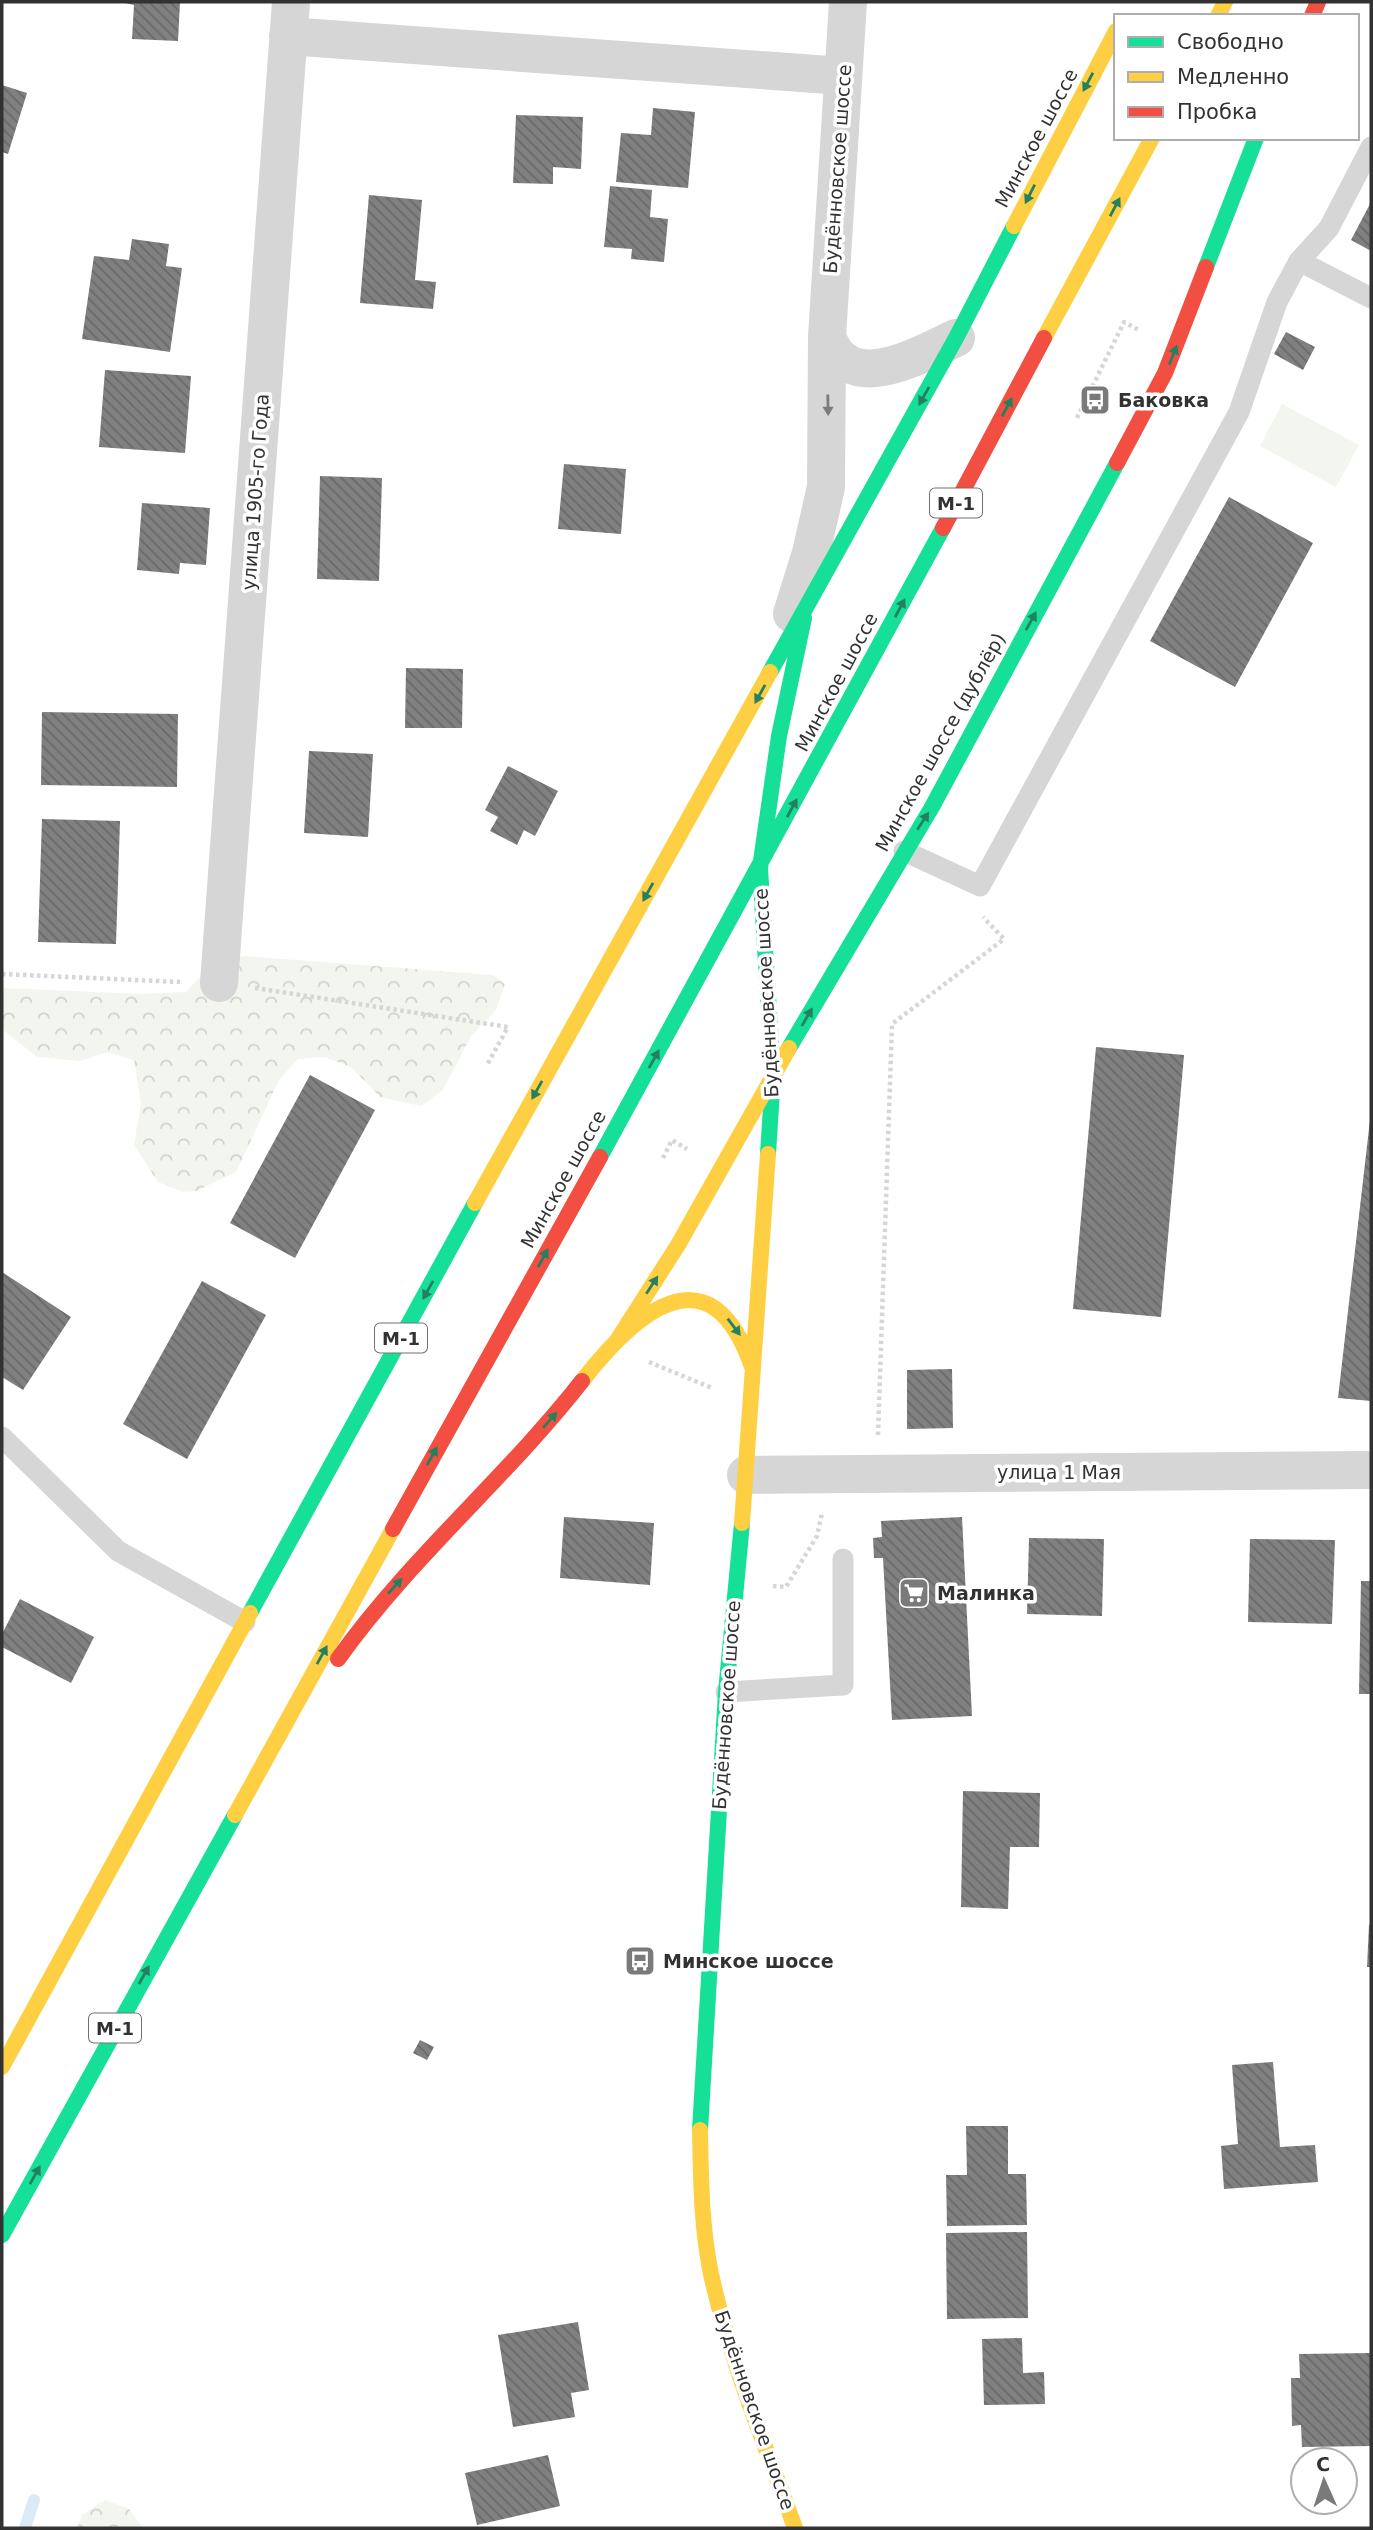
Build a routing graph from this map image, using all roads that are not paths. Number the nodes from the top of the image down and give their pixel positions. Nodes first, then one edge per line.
1 (848, 2) edge
2 (289, 19) edge
3 (1114, 35) edge
4 (843, 76) junction
5 (1151, 140) edge
6 (1255, 140) edge
7 (1371, 147) edge
8 (1299, 261) junction
9 (1371, 298) edge
10 (827, 337) junction
11 (956, 338) junction
12 (805, 613) junction
13 (776, 665) junction
14 (904, 851) junction
15 (760, 869) junction
16 (219, 983) road end
17 (773, 1075) junction
18 (616, 1342) junction
19 (753, 1373) junction
20 (2, 1437) edge
21 (1371, 1470) edge
22 (746, 1475) junction
23 (844, 1559) dead end
24 (246, 1622) junction
25 (726, 1692) junction
26 (229, 1822) junction
27 (2, 2067) edge
28 (2, 2235) edge
29 (796, 2528) edge

1 - 4 street, Будённовское шоссе
2 - 4 street
2 - 16 street, улица 1905-го Года
3 -> 11 main road, Минское шоссе / М-1
4 - 10 street, Будённовское шоссе
15 -> 5 main road, Минское шоссе / М-1
14 -> 6 main road, Минское шоссе (дублёр)
7 - 8 lane
8 - 9 lane
8 - 14 lane
10 - 11 street
10 -> 13 street, Будённовское шоссе
11 -> 12 main road, Минское шоссе / М-1
12 - 13 main road, Минское шоссе / М-1
12 - 15 main road
13 -> 24 main road, Минское шоссе / М-1
17 -> 14 main road, Минское шоссе (дублёр)
15 - 17 main road, Будённовское шоссе
26 -> 15 main road, Минское шоссе / М-1
18 -> 17 main road, Минское шоссе (дублёр)
17 - 19 main road, Будённовское шоссе
18 -> 19 main road
26 -> 18 main road
19 - 22 main road, Будённовское шоссе
20 - 24 lane
21 - 22 street, улица 1 Мая
22 - 25 main road, Будённовское шоссе
23 - 25 lane
24 - 27 main road, Минское шоссе / М-1
25 - 29 main road, Будённовское шоссе
28 -> 26 main road, Минское шоссе / М-1

